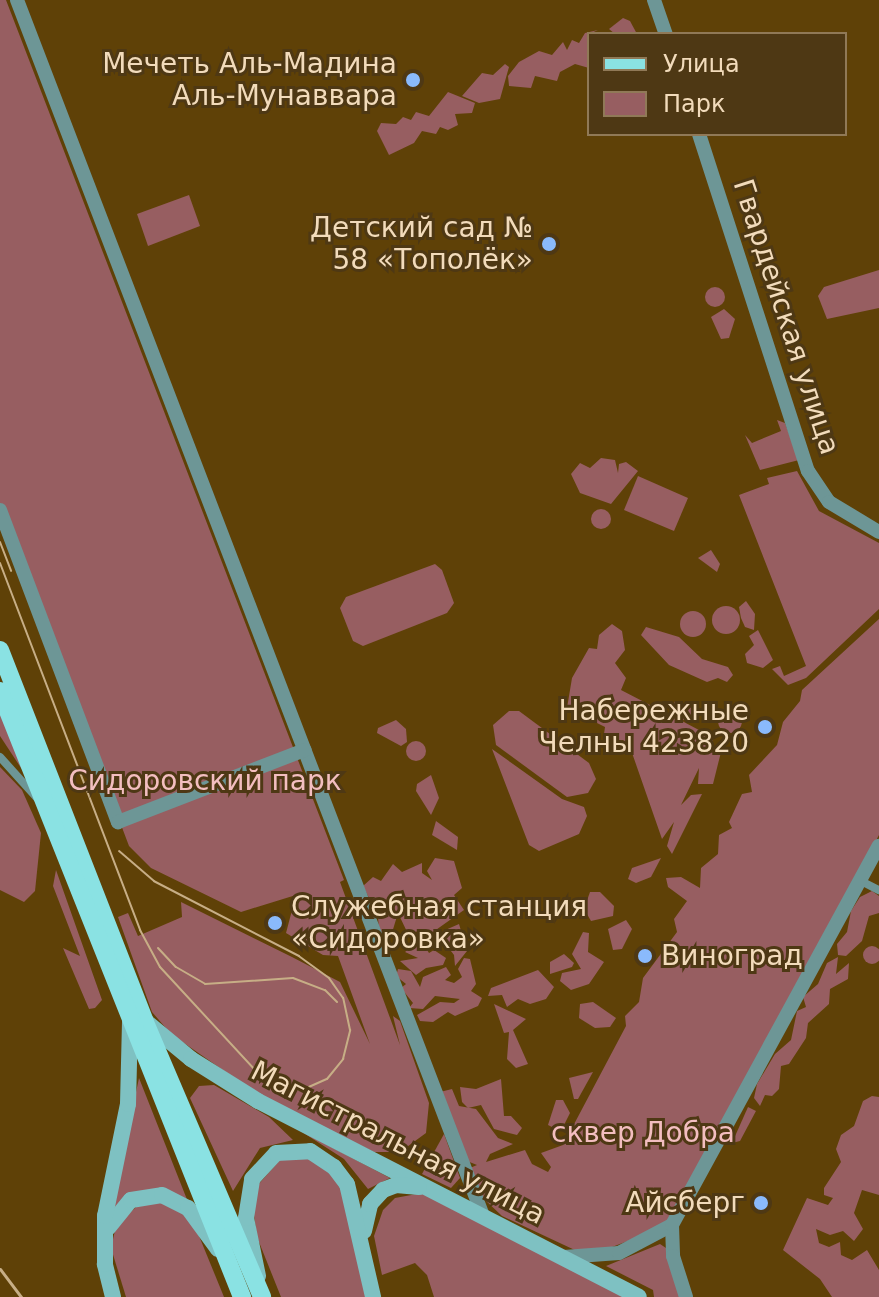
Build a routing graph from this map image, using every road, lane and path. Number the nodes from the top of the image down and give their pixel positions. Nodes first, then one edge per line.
1 (17, 0) edge
2 (654, 0) edge
3 (665, 32) edge
4 (700, 136) edge
5 (0, 510) edge
6 (879, 532) edge
7 (0, 650) edge
8 (0, 691) edge
9 (305, 750) junction
10 (0, 757) edge
11 (46, 808) junction
12 (879, 846) edge
13 (861, 881) junction
14 (879, 890) edge
15 (137, 1021) junction
16 (444, 1195) junction
17 (483, 1216) junction
18 (672, 1225) junction
19 (364, 1245) junction
20 (104, 1249) junction
21 (563, 1257) junction
22 (232, 1271) junction
23 (684, 1294) edge
24 (113, 1297) edge
25 (242, 1297) edge
26 (263, 1297) edge
27 (373, 1297) edge
28 (639, 1297) edge

1 - 9 street
2 - 3 street
4 - 6 street, Гвардейская улица
5 - 9 street
7 - 15 main road
8 - 11 main road
9 - 17 street
10 - 11 street
11 - 15 main road
12 - 13 street
13 - 14 street
13 - 18 street
15 - 16 main road, Магистральная улица
15 - 20 main road
15 - 22 main road
15 - 26 main road
16 - 17 main road, Магистральная улица
16 - 19 main road
17 - 21 main road, Магистральная улица
18 - 21 street
18 - 23 street
19 - 26 main road
19 - 27 main road
20 - 22 main road
20 - 24 main road
21 - 28 main road, Магистральная улица
22 - 25 main road

